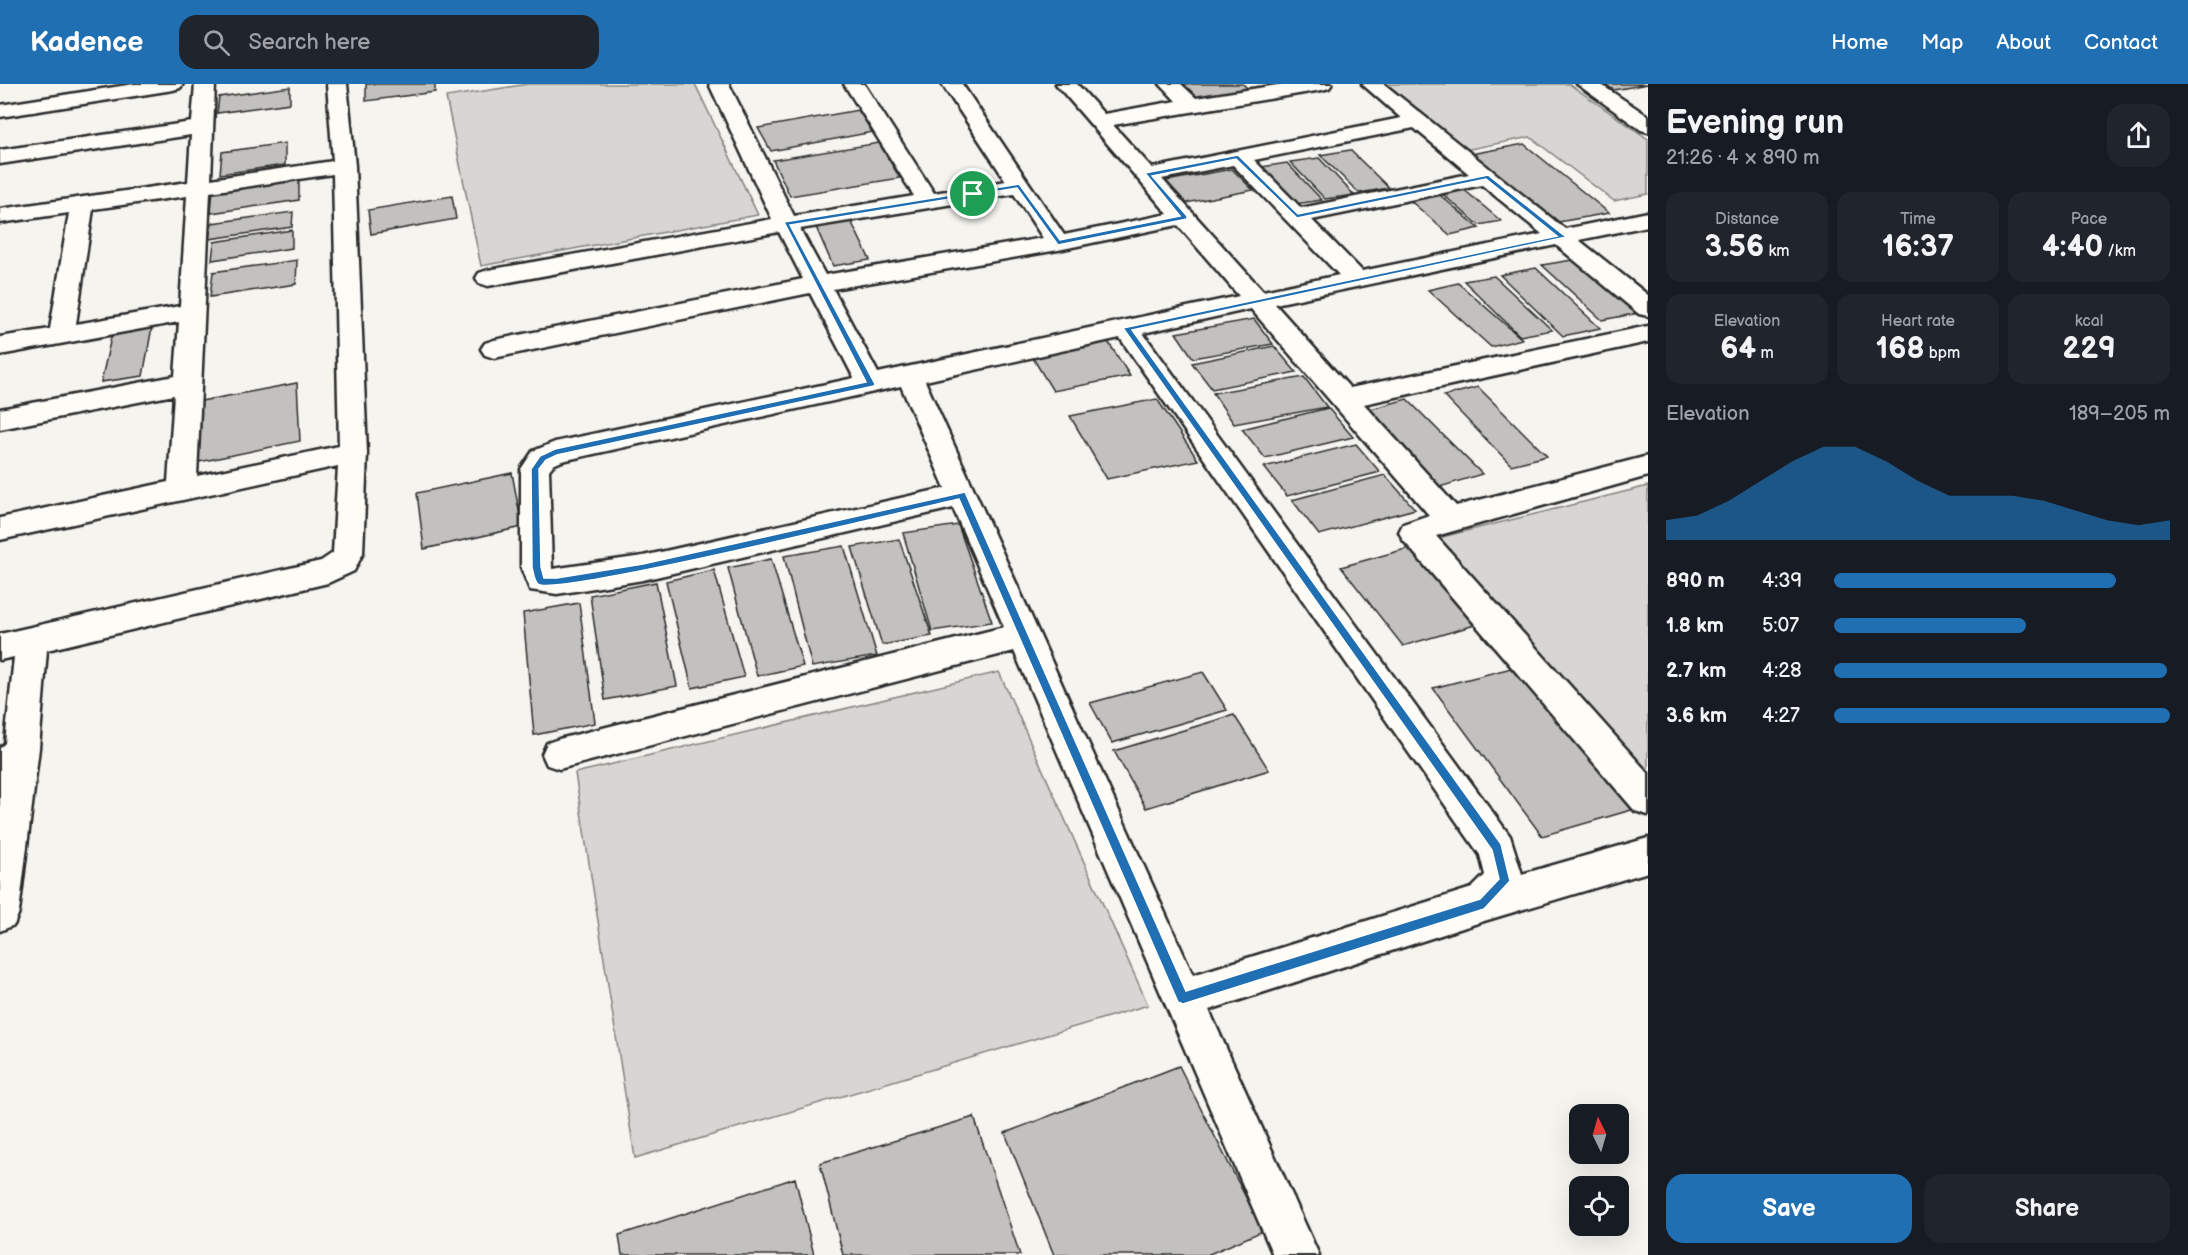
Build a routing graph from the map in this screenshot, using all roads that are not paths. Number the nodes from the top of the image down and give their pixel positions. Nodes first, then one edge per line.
1 (173, 84) edge
2 (205, 84) edge
3 (337, 84) edge
4 (719, 84) edge
5 (854, 84) edge
6 (952, 84) edge
7 (1066, 84) edge
8 (1170, 84) edge
9 (1322, 84) edge
10 (1372, 84) edge
11 (1587, 84) edge
12 (1276, 87) edge
13 (109, 89) edge
14 (1191, 105) junction
15 (0, 111) edge
16 (1098, 121) junction
17 (1419, 121) junction
18 (1648, 126) edge
19 (203, 127) junction
20 (0, 157) edge
21 (1238, 157) junction
22 (344, 166) junction
23 (1148, 175) junction
24 (1488, 177) junction
25 (199, 186) junction
26 (1019, 186) junction
27 (928, 201) junction
28 (82, 204) junction
29 (0, 216) edge
30 (1297, 216) junction
31 (1185, 217) junction
32 (1648, 219) edge
33 (786, 224) junction
34 (1562, 237) junction
35 (1058, 243) junction
36 (488, 278) dead end
37 (1357, 279) junction
38 (819, 284) junction
39 (1257, 300) junction
40 (1648, 308) edge
41 (192, 312) junction
42 (1127, 328) junction
43 (1648, 334) edge
44 (62, 335) junction
45 (0, 346) edge
46 (495, 349) dead end
47 (909, 374) junction
48 (188, 383) junction
49 (871, 384) junction
50 (1344, 399) junction
51 (0, 419) edge
52 (353, 453) junction
53 (1648, 466) edge
54 (182, 491) junction
55 (962, 495) junction
56 (1450, 519) junction
57 (0, 528) edge
58 (1023, 635) junction
59 (32, 640) junction
60 (0, 646) edge
61 (559, 754) dead end
62 (11, 757) edge
63 (1648, 799) edge
64 (1648, 855) edge
65 (1484, 903) junction
66 (0, 912) edge
67 (1183, 998) junction
68 (1296, 1255) edge

1 - 13 street
2 - 19 street
3 - 22 street
4 - 33 street
5 - 27 street
6 - 26 street
7 - 16 street
8 - 14 street
9 - 12 street
10 - 17 street
11 - 18 street
12 - 14 street
13 - 15 street
14 - 16 street
16 - 23 street
17 - 21 street
17 - 24 street
19 - 20 street
19 - 25 street
21 - 23 street
21 - 30 street
22 - 25 street
22 - 52 street
23 - 31 street
24 - 30 street
24 - 34 street
25 - 28 street
25 - 41 street
26 - 27 street
26 - 35 street
27 - 33 street
28 - 29 street
28 - 44 street
30 - 37 street
31 - 35 street
31 - 39 street
32 - 34 street
33 - 36 street
33 - 38 street
34 - 37 street
34 - 40 street
35 - 38 street
37 - 39 street
38 - 46 street
38 - 49 street
39 - 42 street
39 - 50 street
41 - 44 street
41 - 48 street
42 - 47 street
42 - 65 street
43 - 50 street
44 - 45 street
47 - 49 street
47 - 55 street
48 - 51 street
48 - 54 street
49 - 55 street
50 - 56 street
52 - 54 street
52 - 59 street
53 - 56 street
54 - 57 street
55 - 58 street
56 - 63 street
58 - 61 street
58 - 67 street
59 - 60 street
59 - 62 street
62 - 66 street
64 - 65 street
65 - 67 street
67 - 68 street

